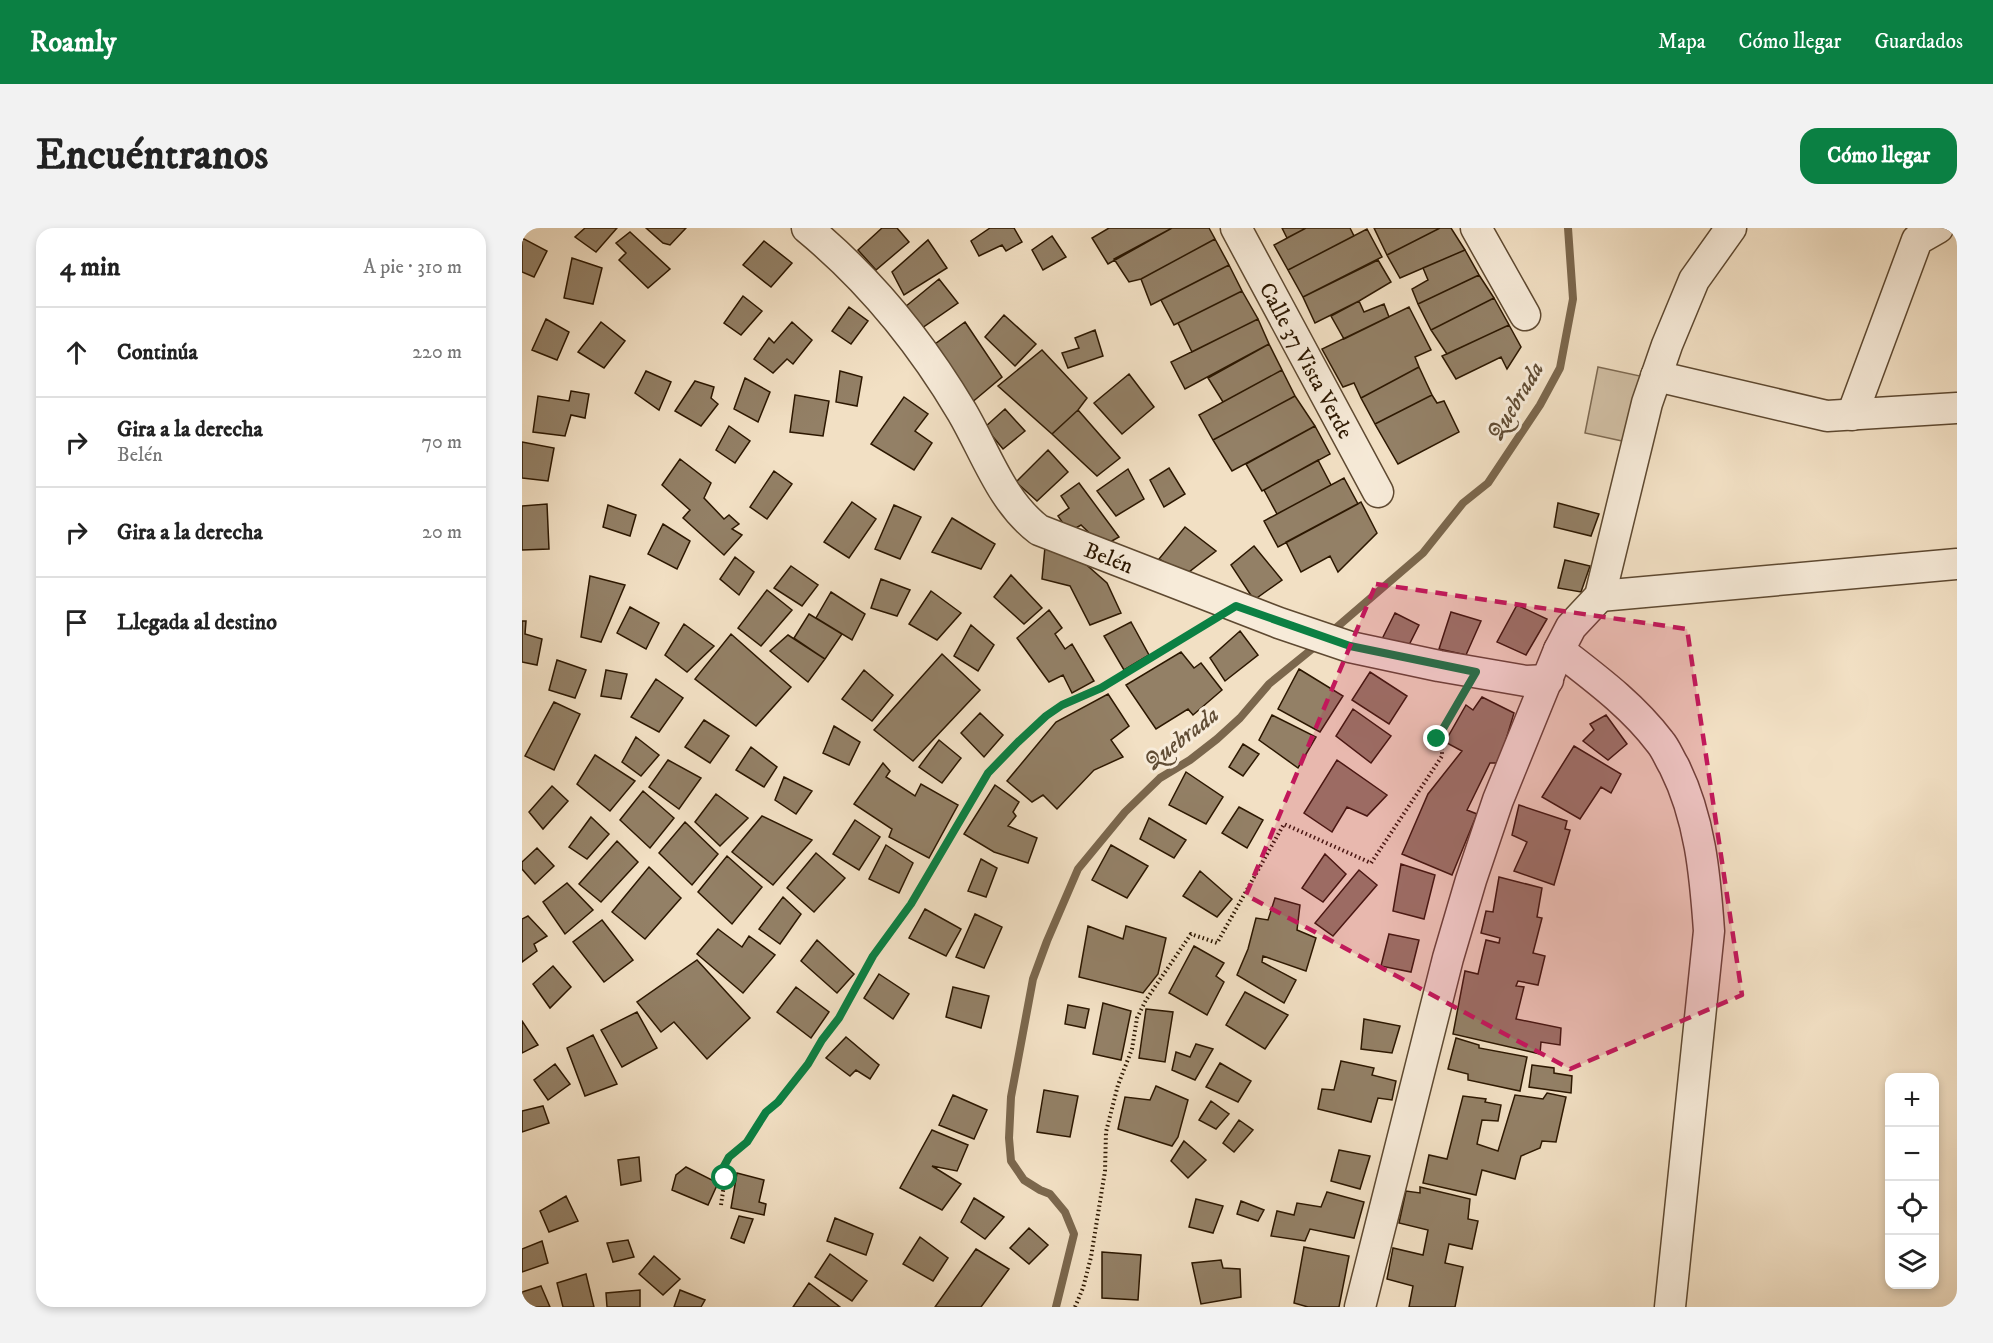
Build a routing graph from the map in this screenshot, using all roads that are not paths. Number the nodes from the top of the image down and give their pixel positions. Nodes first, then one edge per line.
1 (807, 228) edge
2 (1236, 228) edge
3 (1476, 228) edge
4 (1731, 228) edge
5 (1938, 228) edge
6 (1525, 315) dead end
7 (1656, 376) junction
8 (1957, 408) edge
9 (1852, 415) junction
10 (1378, 492) dead end
11 (1957, 564) edge
12 (1600, 596) junction
13 (1558, 650) junction
14 (1548, 680) junction
15 (1360, 1307) edge
16 (1670, 1307) edge

1 - 14 street, Belén
2 - 10 street, Calle 37 Vista Verde
3 - 6 street
4 - 7 street
5 - 9 street
7 - 9 street
7 - 12 street
8 - 9 street
11 - 12 street
12 - 13 street
13 - 14 street
13 - 16 street
14 - 15 street

